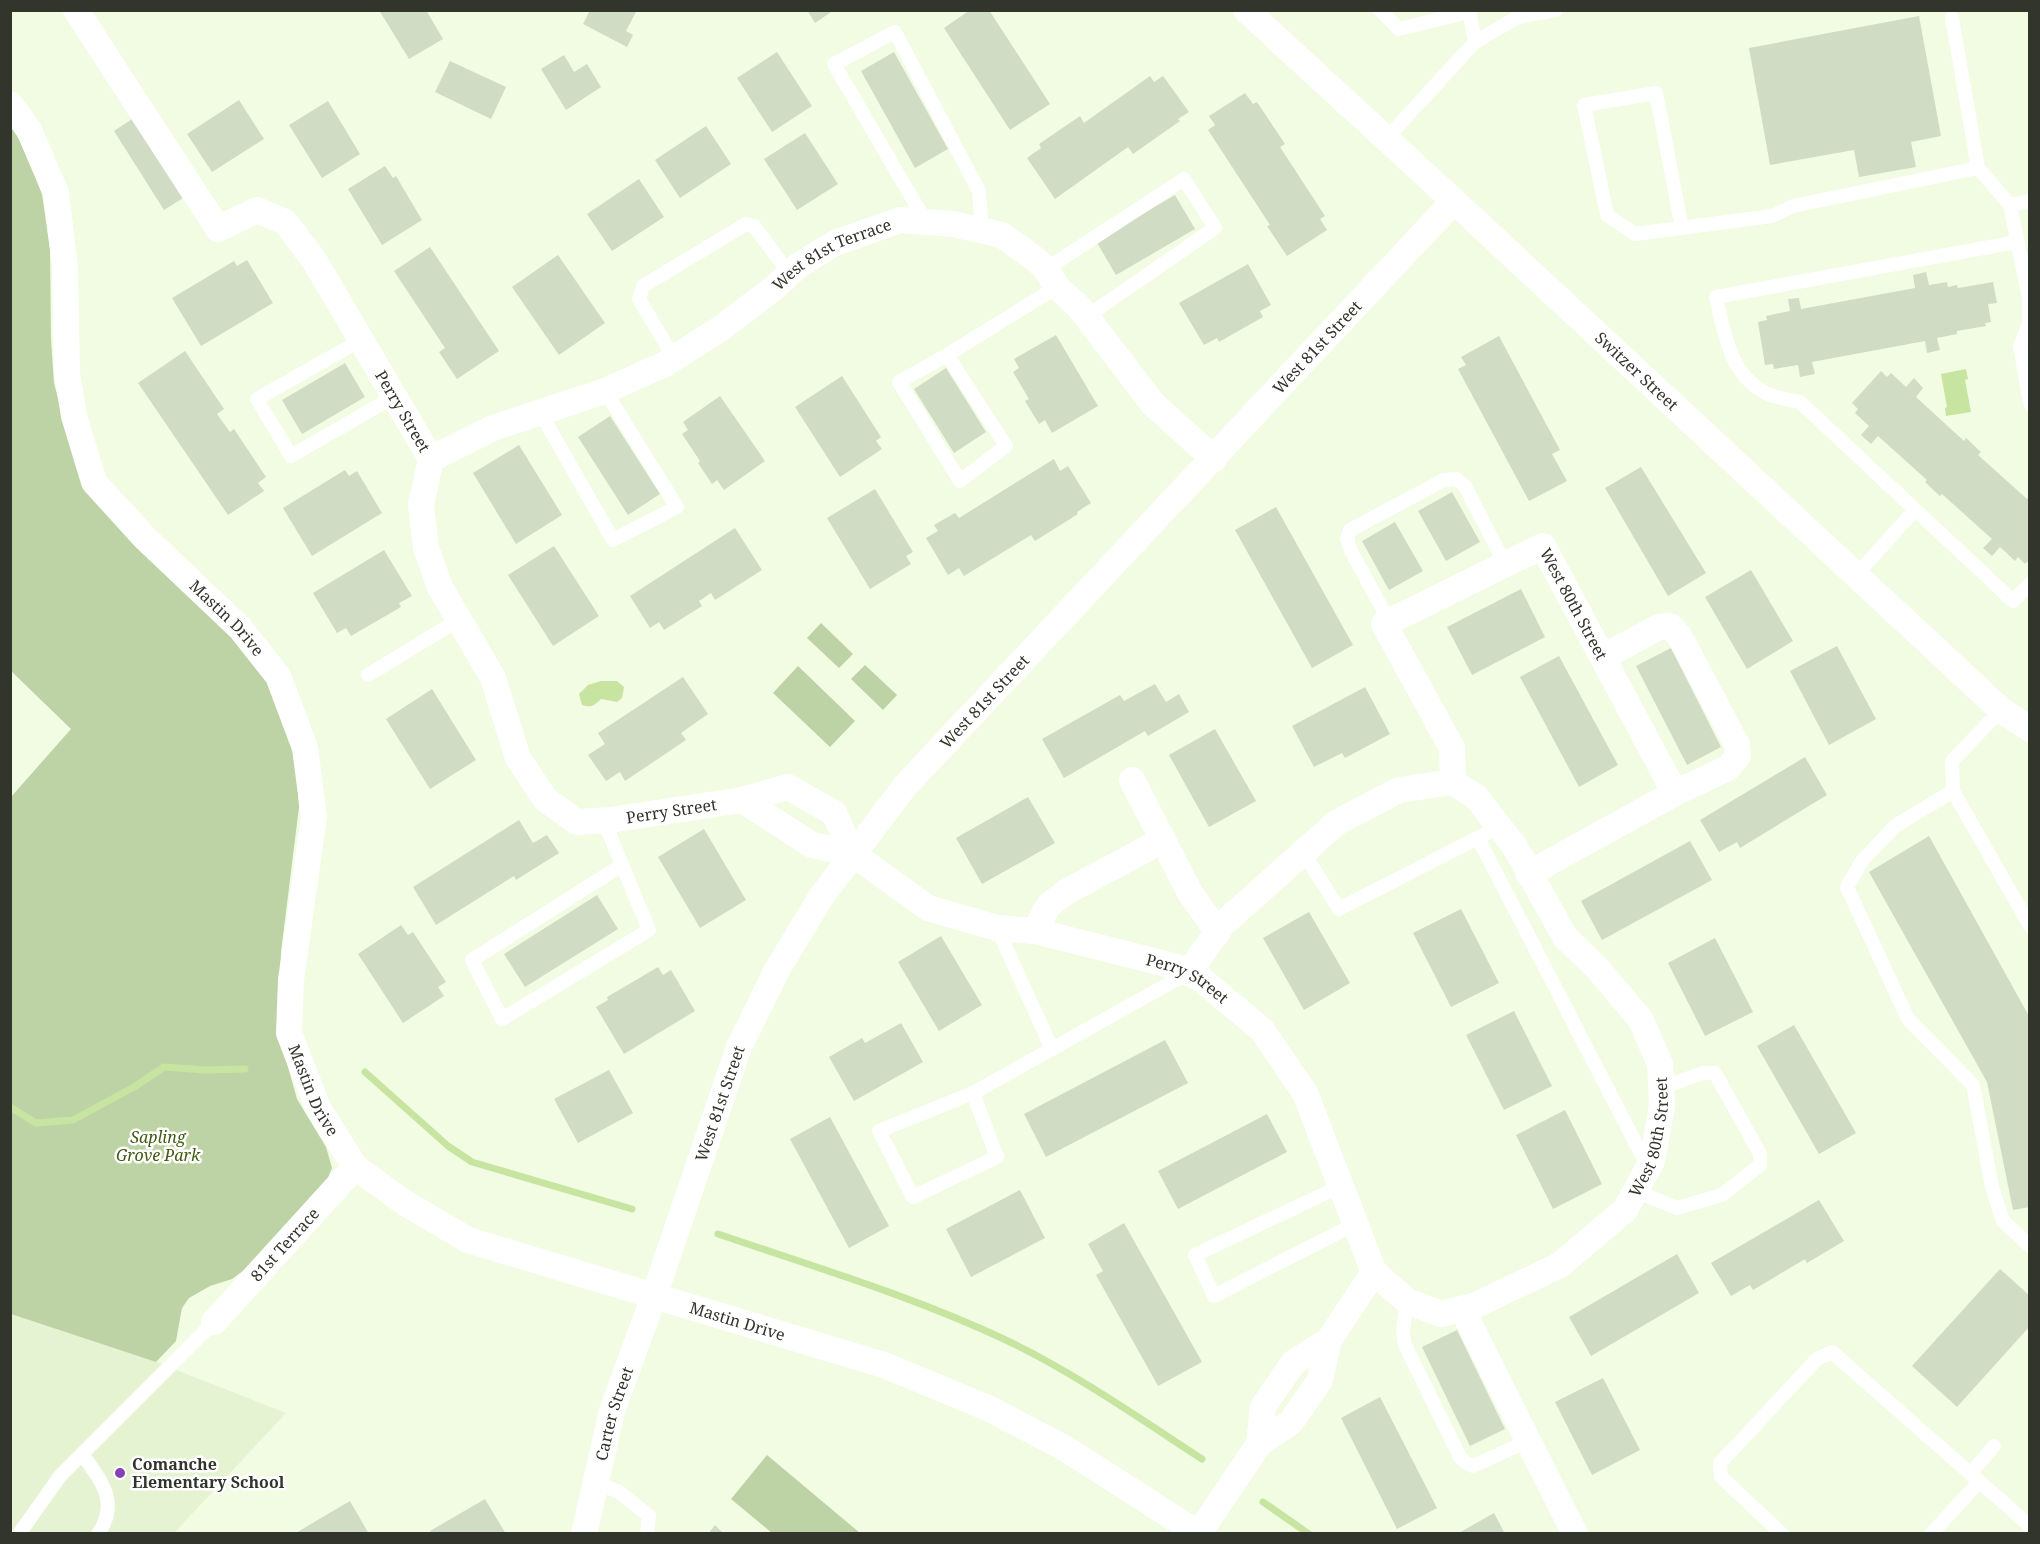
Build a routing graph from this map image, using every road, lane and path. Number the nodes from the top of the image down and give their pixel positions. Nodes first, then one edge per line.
1 (76, 10) edge
2 (1246, 10) edge
3 (1380, 10) edge
4 (1556, 10) edge
5 (1469, 11) edge
6 (1952, 18) dead end
7 (1475, 42) junction
8 (10, 104) edge
9 (1386, 139) junction
10 (1978, 168) junction
11 (1454, 201) junction
12 (2030, 201) edge
13 (2010, 205) junction
14 (926, 222) junction
15 (1682, 228) junction
16 (982, 231) junction
17 (2017, 242) junction
18 (789, 273) junction
19 (1052, 278) junction
20 (1086, 317) junction
21 (361, 340) junction
22 (947, 355) junction
23 (674, 358) junction
24 (605, 391) junction
25 (395, 396) junction
26 (2030, 403) edge
27 (540, 412) junction
28 (430, 459) junction
29 (1214, 459) junction
30 (1915, 510) junction
31 (1505, 564) junction
32 (1856, 575) junction
33 (2030, 584) edge
34 (460, 619) junction
35 (1389, 621) junction
36 (1602, 657) junction
37 (368, 675) dead end
38 (2001, 710) junction
39 (2030, 729) edge
40 (1132, 780) dead end
41 (1453, 782) junction
42 (1953, 791) junction
43 (1676, 793) junction
44 (742, 800) junction
45 (604, 820) junction
46 (1488, 832) junction
47 (1163, 840) junction
48 (1303, 852) junction
49 (853, 854) junction
50 (622, 865) junction
51 (1528, 874) junction
52 (2030, 926) edge
53 (997, 928) junction
54 (1035, 931) junction
55 (1218, 932) junction
56 (1188, 973) junction
57 (1052, 1049) junction
58 (1661, 1088) junction
59 (973, 1093) junction
60 (355, 1167) junction
61 (1648, 1167) junction
62 (1341, 1186) junction
63 (1635, 1191) junction
64 (1355, 1224) junction
65 (2030, 1246) edge
66 (1374, 1272) junction
67 (654, 1296) junction
68 (1407, 1301) junction
69 (1462, 1309) junction
70 (214, 1322) joint
71 (1528, 1441) junction
72 (1994, 1446) dead end
73 (82, 1454) junction
74 (1974, 1478) junction
75 (595, 1484) junction
76 (2030, 1526) edge
77 (19, 1533) edge
78 (98, 1533) edge
79 (584, 1533) edge
80 (647, 1533) edge
81 (1199, 1533) edge
82 (1575, 1533) edge
83 (1782, 1533) edge
84 (1931, 1533) edge

1 - 21 street, Perry Street
2 - 9 street, Switzer Street
3 - 5 lane
4 - 7 lane
5 - 7 lane
6 - 10 lane
7 - 9 lane
8 - 60 street, Mastin Drive
9 - 11 street, Switzer Street
10 - 13 lane
10 - 15 lane
11 - 29 street, West 81st Street
11 - 32 street, Switzer Street
12 - 13 lane
13 - 17 lane
14 - 16 street, West 81st Terrace
14 - 16 lane
14 - 18 street, West 81st Terrace
15 - 15 lane
16 - 19 street, West 81st Terrace
17 - 26 lane
17 - 30 lane
18 - 23 street, West 81st Terrace
18 - 23 lane
19 - 20 street, West 81st Terrace
19 - 20 lane
19 - 22 lane
20 - 29 street, West 81st Terrace
21 - 25 street, Perry Street
21 - 25 lane
22 - 22 lane
23 - 24 street, West 81st Terrace
24 - 27 street, West 81st Terrace
24 - 27 lane
25 - 28 street, Perry Street
27 - 28 street, West 81st Terrace
28 - 34 street, Perry Street
29 - 49 street, West 81st Street
30 - 32 lane
30 - 33 lane
31 - 35 street, West 80th Street
31 - 35 lane
31 - 36 street, West 80th Street
32 - 38 street, Switzer Street
34 - 37 lane
34 - 45 street, Perry Street
35 - 41 street
36 - 43 street, West 80th Street
36 - 43 street
38 - 39 street, Switzer Street
38 - 42 lane
40 - 47 street
41 - 46 street, West 80th Street
41 - 48 street
42 - 52 lane
42 - 65 lane
43 - 51 street
44 - 45 street, Perry Street
44 - 49 street, Perry Street
44 - 49 street, Perry Street
45 - 50 lane
46 - 48 lane
46 - 51 street, West 80th Street
46 - 61 lane
47 - 54 street
47 - 55 street
48 - 55 street
49 - 53 street, Perry Street
49 - 67 street, West 81st Street
50 - 50 lane
51 - 58 street, West 80th Street
53 - 54 street, Perry Street
53 - 57 lane
54 - 56 street, Perry Street
55 - 56 street
56 - 57 lane
56 - 62 street, Perry Street
57 - 59 lane
58 - 61 street, West 80th Street
58 - 63 lane
59 - 59 lane
60 - 67 street, Mastin Drive
60 - 70 street, 81st Terrace
61 - 63 street, West 80th Street
62 - 64 street, Perry Street
62 - 64 lane
63 - 69 street, West 80th Street
64 - 66 street, Perry Street
66 - 68 street, West 80th Street
66 - 81 street
67 - 75 street, Carter Street
67 - 81 street, Mastin Drive
68 - 69 street, West 80th Street
68 - 71 lane
69 - 71 street
70 - 73 lane
71 - 82 street
72 - 74 lane
73 - 77 lane
73 - 78 lane
74 - 76 lane
74 - 83 lane
74 - 84 lane
75 - 79 street, Carter Street
75 - 80 lane

